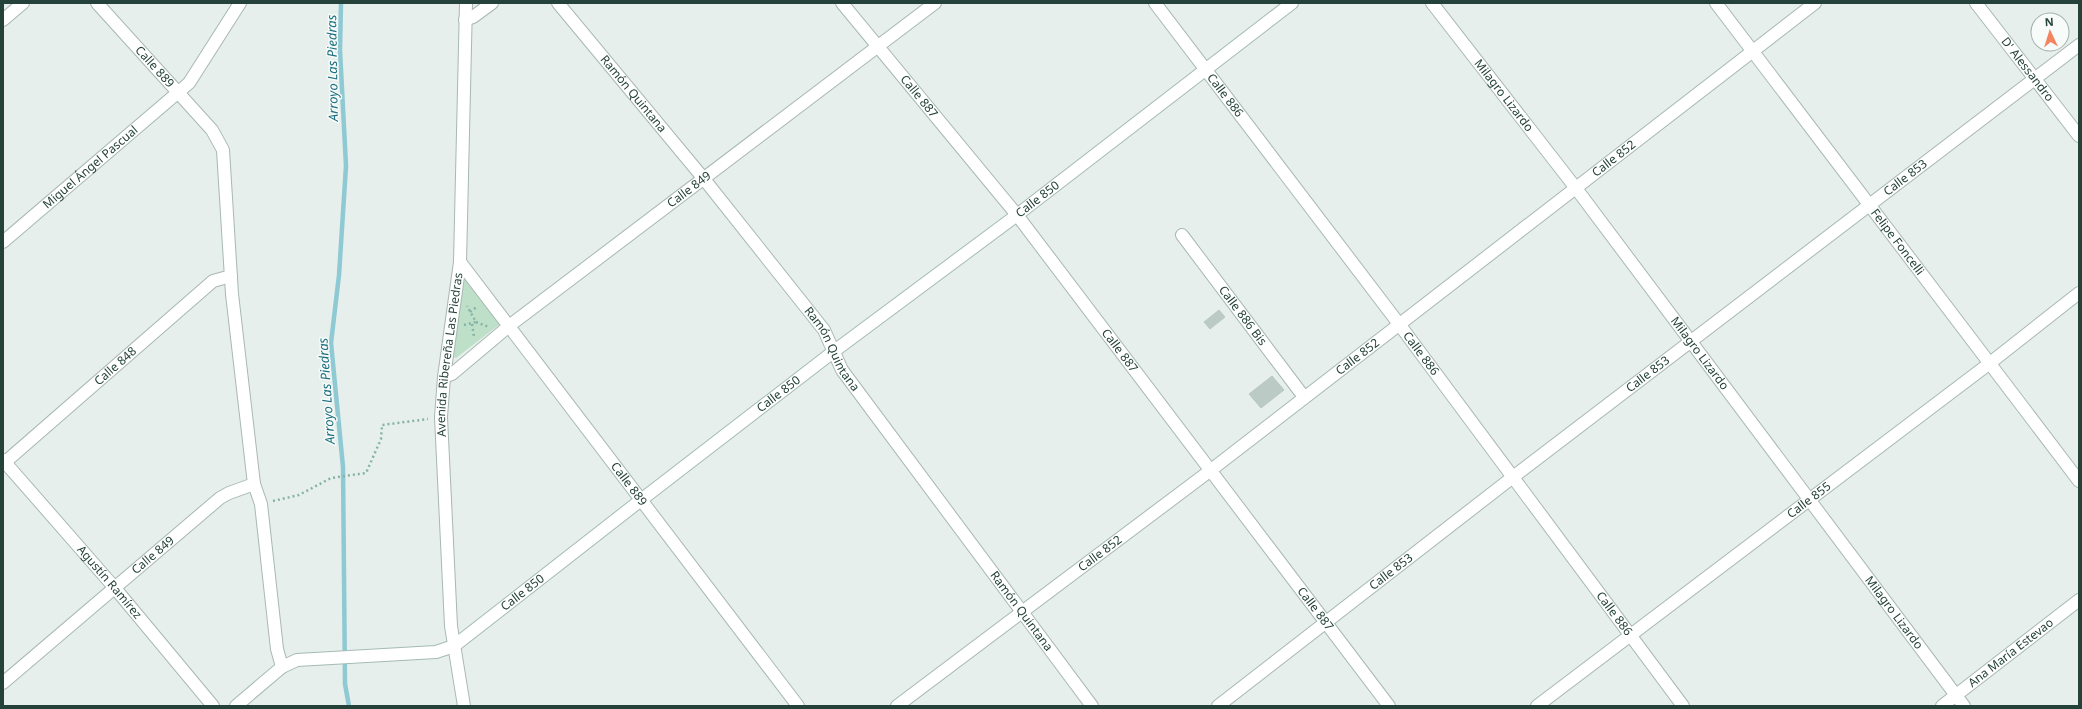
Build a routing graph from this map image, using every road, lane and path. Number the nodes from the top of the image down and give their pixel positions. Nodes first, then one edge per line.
1 (23, 3) edge
2 (97, 3) edge
3 (240, 3) edge
4 (466, 3) edge
5 (492, 3) edge
6 (558, 3) edge
7 (842, 3) edge
8 (935, 3) edge
9 (1155, 3) edge
10 (1292, 3) edge
11 (1432, 3) edge
12 (1716, 3) edge
13 (1815, 3) edge
14 (1976, 3) edge
15 (3, 20) edge
16 (465, 20) junction
17 (2079, 45) edge
18 (878, 47) junction
19 (1754, 51) junction
20 (1206, 69) junction
21 (2035, 78) junction
22 (178, 94) junction
23 (2079, 136) edge
24 (704, 179) junction
25 (1575, 187) junction
26 (1869, 206) junction
27 (1017, 215) junction
28 (1182, 235) dead end
29 (3, 242) edge
30 (460, 262) junction
31 (231, 276) junction
32 (2079, 293) edge
33 (1399, 324) junction
34 (509, 326) junction
35 (1690, 342) junction
36 (833, 352) junction
37 (1990, 363) junction
38 (444, 377) junction
39 (1304, 397) junction
40 (441, 417) junction
41 (4, 462) edge
42 (1211, 470) junction
43 (1513, 477) junction
44 (2079, 481) edge
45 (254, 484) junction
46 (1810, 499) junction
47 (641, 500) junction
48 (261, 504) junction
49 (114, 586) junction
50 (2079, 600) edge
51 (1023, 611) junction
52 (1325, 622) junction
53 (1630, 636) junction
54 (454, 646) junction
55 (282, 667) junction
56 (3, 683) edge
57 (1956, 695) junction
58 (213, 706) edge
59 (236, 706) edge
60 (464, 706) edge
61 (798, 706) edge
62 (897, 706) edge
63 (1092, 706) edge
64 (1218, 706) edge
65 (1389, 706) edge
66 (1537, 706) edge
67 (1683, 706) edge
68 (1942, 706) edge
69 (1964, 706) edge

1 - 15 street
2 - 22 street, Calle 889
3 - 22 street
4 - 16 street, Avenida Ribereña Las Piedras
5 - 16 street
6 - 24 street, Ramón Quintana
7 - 18 street, Calle 887
8 - 18 street, Calle 849
9 - 20 street, Calle 886
10 - 20 street, Calle 850
11 - 25 street, Milagro Lizardo
12 - 19 street, Felipe Foncelli
13 - 19 street, Calle 852
14 - 21 street, D' Alessandro
16 - 30 street, Avenida Ribereña Las Piedras
17 - 21 street, Calle 853
18 - 24 street, Calle 849
18 - 27 street, Calle 887
19 - 25 street, Calle 852
19 - 26 street, Felipe Foncelli
20 - 27 street, Calle 850
20 - 33 street, Calle 886
21 - 23 street, D' Alessandro
21 - 26 street, Calle 853
22 - 29 street, Miguel Ángel Pascual
22 - 31 street, Calle 889
24 - 34 street, Calle 849
24 - 36 street, Ramón Quintana
25 - 33 street, Calle 852
25 - 35 street, Milagro Lizardo
26 - 35 street, Calle 853
26 - 37 street, Felipe Foncelli
27 - 36 street, Calle 850
27 - 42 street, Calle 887
28 - 39 street, Calle 886 Bis
30 - 34 street, Calle 889
30 - 38 street, Avenida Ribereña Las Piedras
31 - 41 street, Calle 848
31 - 45 street
32 - 37 street, Calle 855
33 - 39 street, Calle 852
33 - 43 street, Calle 886
34 - 38 street, Calle 849
34 - 47 street, Calle 889
35 - 43 street, Calle 853
35 - 46 street, Milagro Lizardo
36 - 47 street, Calle 850
36 - 51 street, Ramón Quintana
37 - 44 street, Felipe Foncelli
37 - 46 street, Calle 855
38 - 40 street, Avenida Ribereña Las Piedras
39 - 42 street, Calle 852
40 - 48 path
40 - 54 street, Avenida Ribereña Las Piedras
41 - 49 street, Agustín Ramírez
42 - 51 street, Calle 852
42 - 52 street, Calle 887
43 - 52 street, Calle 853
43 - 53 street, Calle 886
45 - 48 street
45 - 49 street, Calle 849
46 - 53 street, Calle 855
46 - 57 street, Milagro Lizardo
47 - 54 street, Calle 850
47 - 61 street, Calle 889
48 - 55 street
49 - 56 street, Calle 849
49 - 58 street, Agustín Ramírez
50 - 57 street, Ana María Estevao
51 - 62 street, Calle 852
51 - 63 street, Ramón Quintana
52 - 64 street, Calle 853
52 - 65 street, Calle 887
53 - 66 street, Calle 855
53 - 67 street, Calle 886
54 - 55 street, Calle 850
54 - 60 street, Avenida Ribereña Las Piedras
55 - 59 street, Calle 850
57 - 68 street, Ana María Estevao
57 - 69 street, Milagro Lizardo

